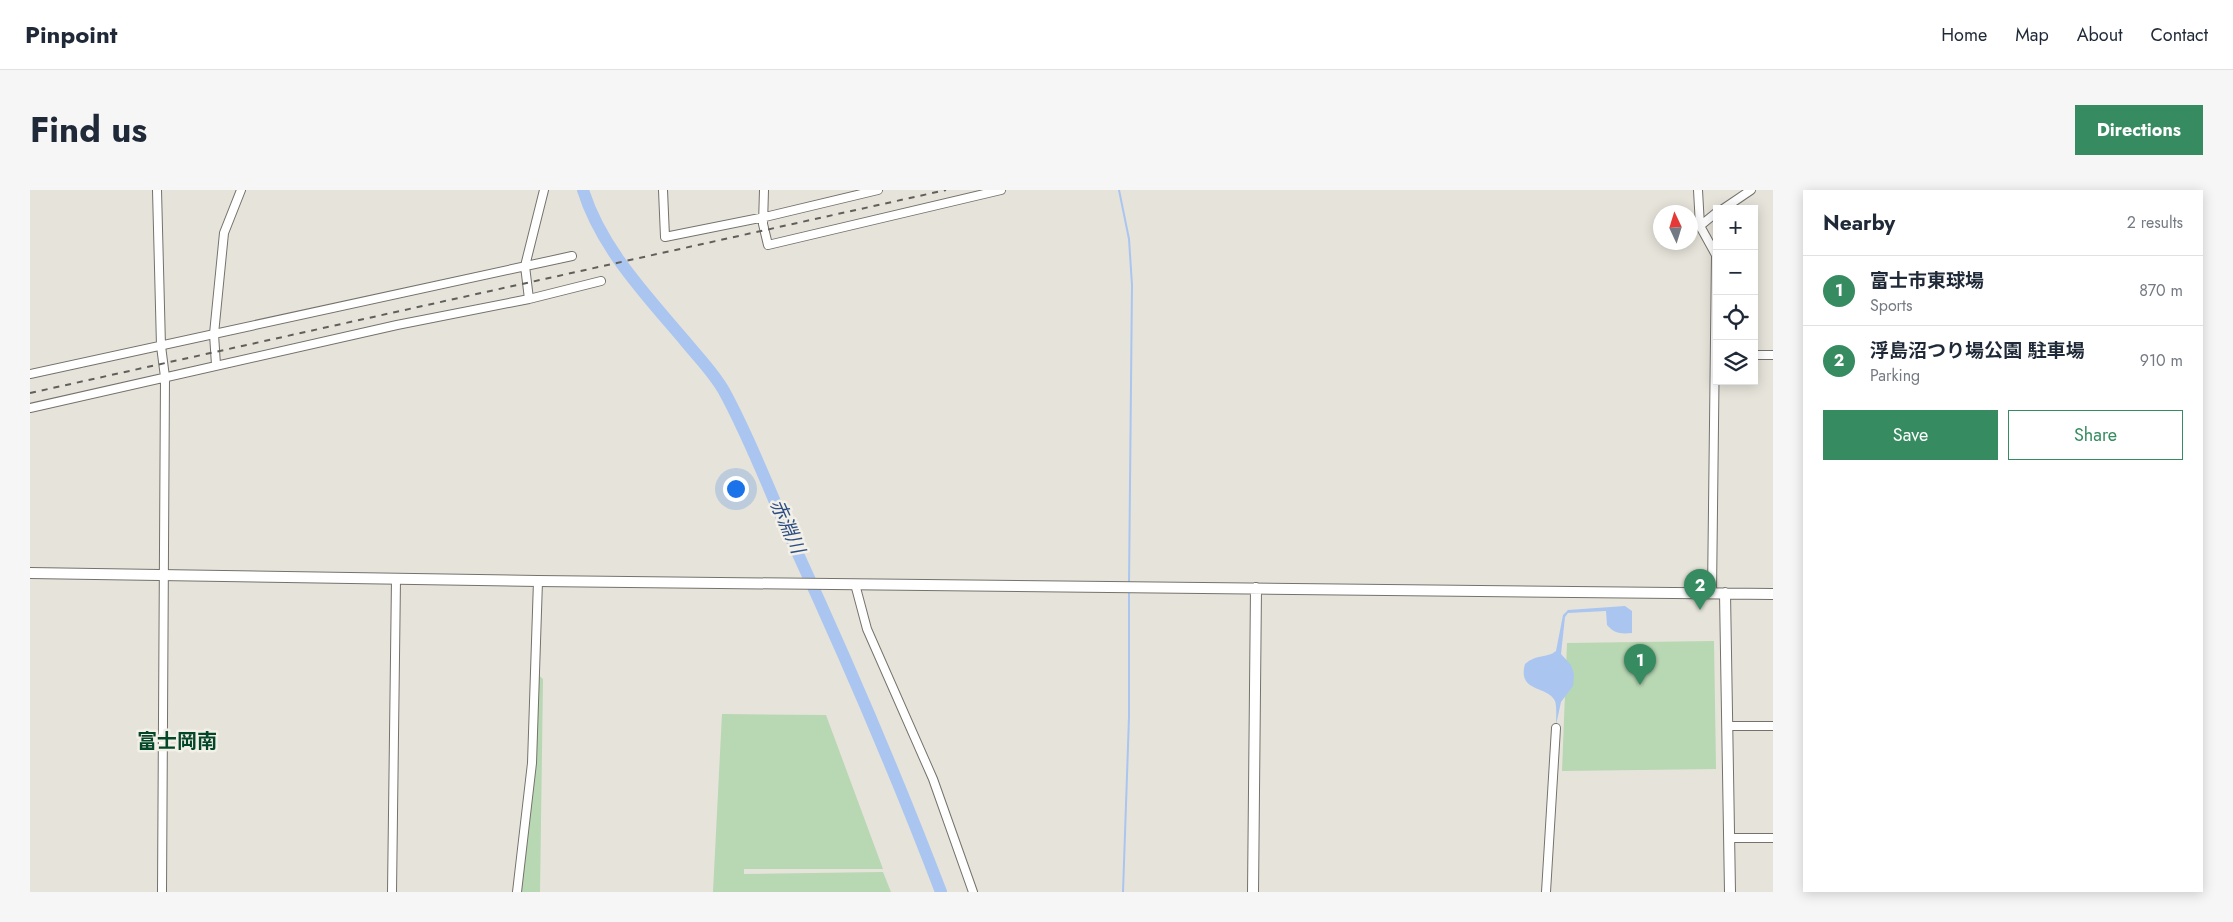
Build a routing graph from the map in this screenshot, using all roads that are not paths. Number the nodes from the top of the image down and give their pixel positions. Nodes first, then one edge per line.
1 (157, 190) edge
2 (241, 190) edge
3 (544, 190) edge
4 (663, 190) edge
5 (764, 190) edge
6 (878, 190) edge
7 (1001, 190) edge
8 (1698, 190) edge
9 (1752, 190) edge
10 (1729, 205) edge
11 (1713, 215) edge
12 (765, 217) junction
13 (1700, 226) junction
14 (572, 256) dead end
15 (525, 266) junction
16 (600, 281) dead end
17 (529, 299) junction
18 (214, 334) junction
19 (1716, 340) edge
20 (161, 346) junction
21 (1758, 355) edge
22 (1773, 355) edge
23 (216, 366) junction
24 (30, 374) edge
25 (165, 378) junction
26 (1715, 385) edge
27 (30, 408) edge
28 (30, 572) edge
29 (163, 574) junction
30 (396, 579) junction
31 (538, 581) junction
32 (852, 584) junction
33 (1256, 588) junction
34 (1726, 592) junction
35 (1712, 593) junction
36 (1773, 594) edge
37 (1728, 726) junction
38 (1773, 726) edge
39 (1556, 728) dead end
40 (1729, 838) junction
41 (1773, 838) edge
42 (162, 892) edge
43 (392, 892) edge
44 (517, 892) edge
45 (974, 892) edge
46 (1253, 892) edge
47 (1546, 892) edge
48 (1730, 892) edge

1 - 20 street
2 - 18 street
3 - 15 street
4 - 12 street
5 - 12 street
6 - 12 street
7 - 12 street
8 - 13 street
9 - 10 street
11 - 13 street
13 - 19 street
14 - 15 street
15 - 17 street
15 - 18 street
16 - 17 street
17 - 23 street
18 - 20 street
18 - 23 street
20 - 24 street
20 - 25 street
21 - 22 street
23 - 25 street
25 - 27 street
25 - 29 street
26 - 35 street
28 - 29 street
29 - 30 street
29 - 42 street
30 - 31 street
30 - 43 street
31 - 32 street
31 - 44 street
32 - 33 street
32 - 45 street
33 - 35 street
33 - 46 street
34 - 35 street
34 - 36 street
34 - 37 street
37 - 38 street
37 - 40 street
39 - 47 street
40 - 41 street
40 - 48 street

